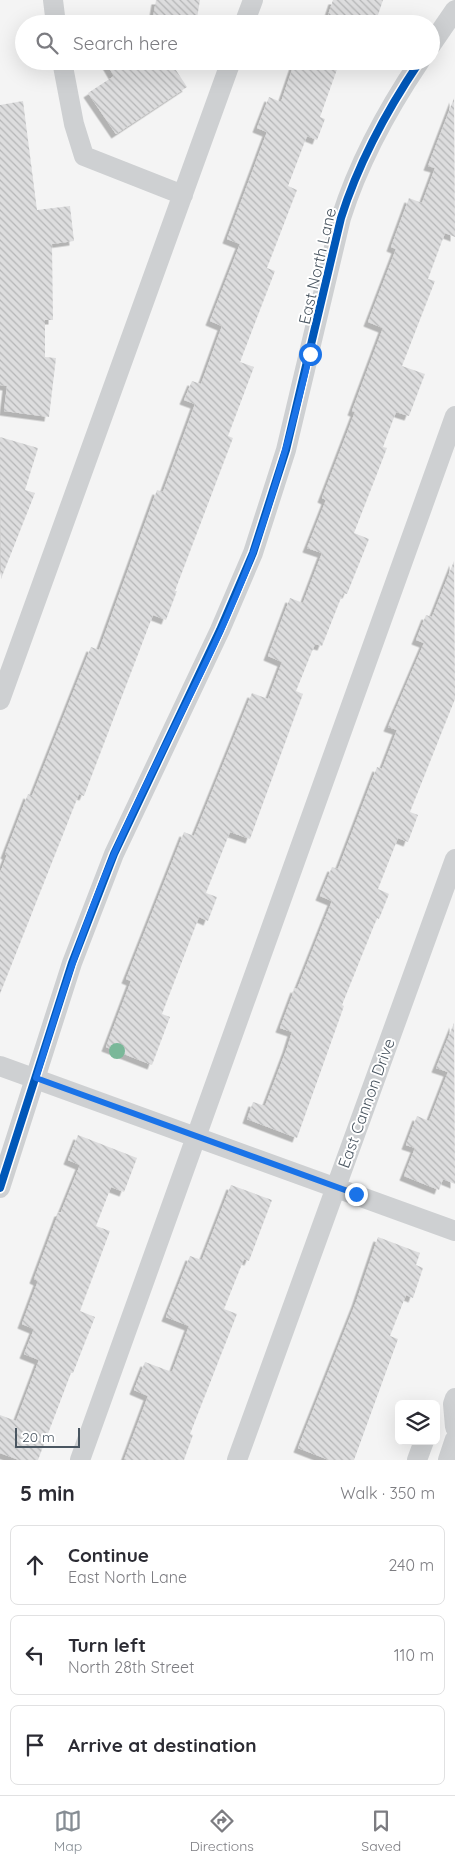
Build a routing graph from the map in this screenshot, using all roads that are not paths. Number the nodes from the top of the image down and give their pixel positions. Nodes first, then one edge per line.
1 (53, 0) edge
2 (253, 0) edge
3 (455, 10) edge
4 (55, 15) edge
5 (247, 15) edge
6 (440, 32) edge
7 (64, 70) edge
8 (228, 70) edge
9 (414, 70) edge
10 (183, 195) junction
11 (455, 416) edge
12 (0, 700) edge
13 (455, 859) edge
14 (0, 1066) edge
15 (36, 1078) junction
16 (196, 1137) junction
17 (336, 1186) junction
18 (0, 1188) edge
19 (455, 1231) edge
20 (454, 1401) edge
21 (440, 1416) edge
22 (455, 1427) edge
23 (455, 1439) edge
24 (423, 1445) edge
25 (80, 1460) edge
26 (238, 1460) edge
27 (417, 1460) edge
28 (448, 1460) edge

1 - 4 street
2 - 5 street
3 - 6 street
7 - 10 street
8 - 10 street
9 - 15 street, East North Lane
10 - 12 street
11 - 16 street
13 - 17 street, East Cannon Drive
14 - 15 street
15 - 16 street
15 - 18 street, East North Lane
16 - 17 street
16 - 25 street
17 - 19 street
17 - 26 street, East Cannon Drive
20 - 21 street
20 - 22 street
23 - 28 street
24 - 27 street

